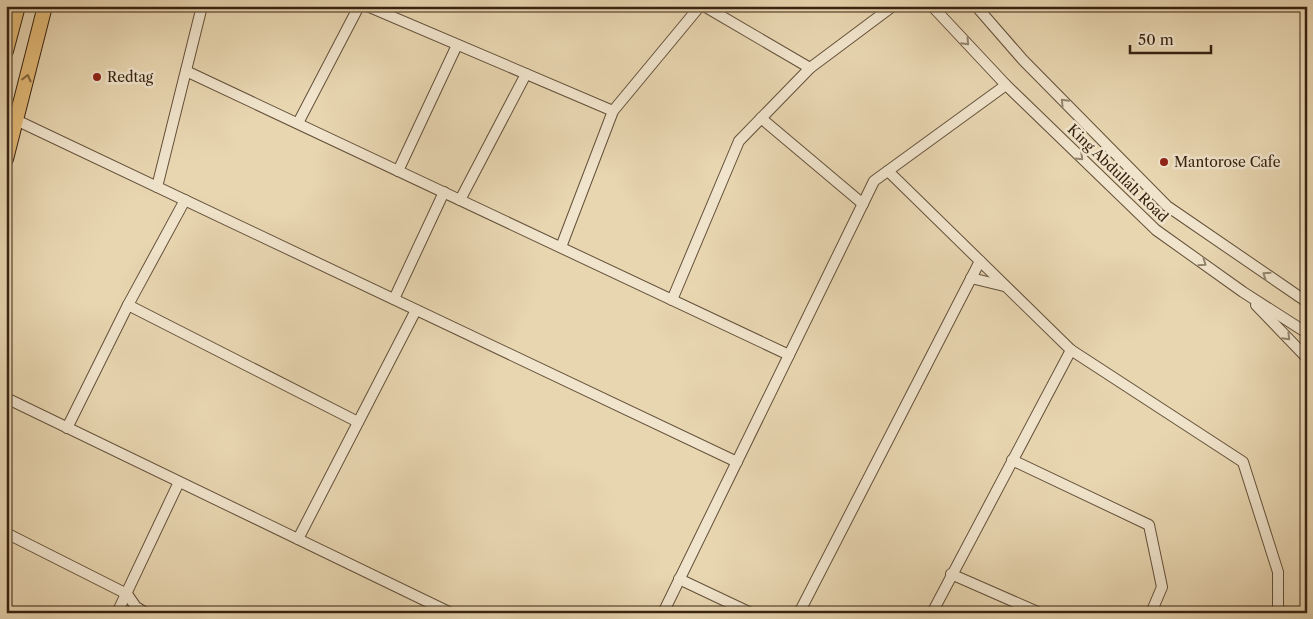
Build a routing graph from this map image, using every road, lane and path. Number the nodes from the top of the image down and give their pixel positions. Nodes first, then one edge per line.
1 (45, 6) edge
2 (202, 6) edge
3 (359, 6) edge
4 (367, 6) edge
5 (700, 6) edge
6 (704, 6) edge
7 (893, 6) edge
8 (932, 6) edge
9 (976, 6) edge
10 (17, 7) edge
11 (458, 45) junction
12 (6, 51) edge
13 (810, 68) junction
14 (186, 71) junction
15 (526, 74) junction
16 (1006, 85) junction
17 (613, 111) junction
18 (761, 118) junction
19 (16, 120) junction
20 (298, 123) junction
21 (6, 159) edge
22 (398, 170) junction
23 (888, 171) junction
24 (157, 187) junction
25 (444, 192) junction
26 (185, 200) junction
27 (460, 200) junction
28 (863, 204) junction
29 (561, 247) junction
30 (980, 261) junction
31 (971, 278) junction
32 (1005, 286) junction
33 (1243, 292) junction
34 (394, 299) junction
35 (672, 300) junction
36 (1307, 302) edge
37 (128, 305) junction
38 (416, 310) junction
39 (1307, 333) edge
40 (1071, 350) junction
41 (789, 355) junction
42 (1307, 358) edge
43 (6, 398) edge
44 (358, 422) junction
45 (67, 428) junction
46 (1012, 460) junction
47 (736, 462) junction
48 (179, 482) junction
49 (6, 533) edge
50 (298, 539) junction
51 (951, 574) junction
52 (679, 579) junction
53 (127, 594) junction
54 (450, 612) edge
55 (117, 613) edge
56 (146, 613) edge
57 (663, 613) edge
58 (751, 613) edge
59 (799, 613) edge
60 (932, 613) edge
61 (1040, 613) edge
62 (1152, 613) edge
63 (1278, 613) edge

19 -> 1 main road
2 - 14 street
3 - 20 street
4 - 11 street
5 - 17 street
6 - 13 street
7 - 13 street
8 -> 16 street, King Abdullah Road
36 -> 9 street, King Abdullah Road
10 - 12 main road
11 - 15 street
11 - 22 street
13 - 18 street
14 - 20 street
14 - 24 street
15 - 17 street
15 - 27 street
16 - 23 street
16 -> 33 street, King Abdullah Road
17 - 29 street
18 - 28 street
18 - 35 street
19 - 21 main road
19 - 24 street
20 - 22 street
22 - 25 street
23 - 28 street
23 - 30 street
24 - 26 street
25 - 27 street
25 - 34 street
26 - 34 street
26 - 37 street
27 - 29 street
28 - 41 street
29 - 35 street
30 - 31 street
30 - 32 street
31 - 32 street
31 - 59 street
32 - 40 street
33 - 39 street, King Abdullah Road
33 -> 42 street
34 - 38 street
35 - 41 street
37 - 44 street
37 - 45 street
38 - 44 street
38 - 47 street
40 - 46 street
40 - 63 street
41 - 47 street
43 - 45 street
44 - 50 street
45 - 48 street
46 - 51 street
46 - 62 street
47 - 52 street
48 - 50 street
48 - 53 street
49 - 53 street
50 - 54 street
51 - 60 street
51 - 61 street
52 - 57 street
52 - 58 street
53 - 55 street
53 - 56 street

